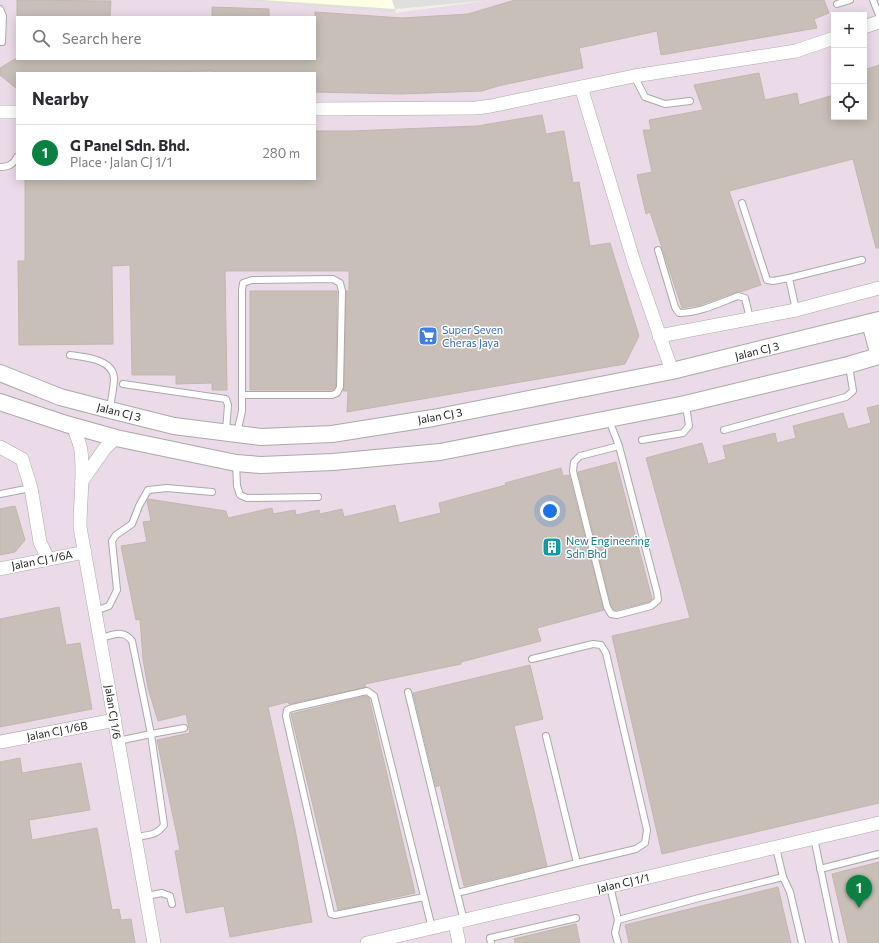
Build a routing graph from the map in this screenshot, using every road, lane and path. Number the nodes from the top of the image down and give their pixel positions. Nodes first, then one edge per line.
1 (850, 0) edge
2 (873, 0) edge
3 (837, 4) dead end
4 (0, 9) edge
5 (879, 15) edge
6 (879, 22) edge
7 (867, 26) edge
8 (831, 39) edge
9 (2, 42) dead end
10 (634, 76) junction
11 (581, 87) junction
12 (690, 101) dead end
13 (316, 109) edge
14 (0, 112) edge
15 (16, 112) edge
16 (16, 159) edge
17 (0, 167) edge
18 (742, 203) dead end
19 (658, 250) dead end
20 (862, 260) dead end
21 (789, 278) junction
22 (879, 288) edge
23 (796, 310) junction
24 (750, 319) junction
25 (875, 321) edge
26 (659, 336) junction
27 (70, 355) dead end
28 (879, 356) edge
29 (848, 365) junction
30 (672, 371) junction
31 (0, 373) edge
32 (123, 384) dead end
33 (242, 395) junction
34 (0, 402) edge
35 (685, 404) junction
36 (110, 410) junction
37 (608, 418) junction
38 (73, 426) junction
39 (724, 430) dead end
40 (231, 434) junction
41 (116, 438) junction
42 (642, 440) dead end
43 (619, 446) junction
44 (0, 447) edge
45 (236, 463) junction
46 (82, 481) junction
47 (31, 488) junction
48 (212, 492) dead end
49 (0, 494) edge
50 (318, 497) dead end
51 (85, 552) junction
52 (48, 559) junction
53 (0, 569) edge
54 (95, 611) junction
55 (100, 638) junction
56 (532, 658) dead end
57 (408, 692) dead end
58 (115, 720) junction
59 (184, 728) dead end
60 (151, 734) junction
61 (546, 736) dead end
62 (118, 741) junction
63 (0, 742) edge
64 (879, 823) edge
65 (135, 837) junction
66 (814, 838) junction
67 (776, 848) junction
68 (879, 854) edge
69 (577, 863) junction
70 (820, 869) junction
71 (783, 877) junction
72 (610, 886) junction
73 (457, 893) junction
74 (146, 896) junction
75 (424, 897) junction
76 (172, 904) dead end
77 (576, 918) dead end
78 (618, 920) junction
79 (459, 922) junction
80 (432, 928) junction
81 (154, 943) edge
82 (367, 943) edge
83 (459, 943) edge
84 (491, 943) edge
85 (618, 943) edge
86 (802, 943) edge
87 (836, 943) edge

1 - 3 lane
2 - 5 lane
4 - 9 lane
6 - 7 street
8 - 10 street
10 - 11 street
10 - 12 lane
11 - 13 street
11 - 26 street
14 - 15 street
16 - 17 lane
18 - 21 lane
19 - 24 lane
20 - 21 lane
21 - 23 lane
22 - 23 street
23 - 24 street
24 - 26 street
25 - 28 street
25 - 30 street, Jalan CJ 3
26 - 30 street
27 - 36 lane
28 - 29 street
29 - 35 street
29 - 39 lane
30 - 40 street, Jalan CJ 3
31 - 36 street, Jalan CJ 3
32 - 40 lane
33 - 33 lane
33 - 40 lane
34 - 38 street
35 - 37 street
35 - 42 lane
36 - 40 street, Jalan CJ 3
37 - 43 lane
37 - 45 street
38 - 41 street
38 - 46 street, Jalan CJ 1/6
41 - 45 street
41 - 46 street, Jalan CJ 1/6
43 - 43 lane
44 - 47 street
45 - 50 lane
46 - 51 street, Jalan CJ 1/6
47 - 49 lane
47 - 52 street
48 - 54 lane
51 - 52 street, Jalan CJ 1/6A
51 - 54 street, Jalan CJ 1/6
52 - 53 street, Jalan CJ 1/6A
54 - 55 street, Jalan CJ 1/6
55 - 58 street, Jalan CJ 1/6
55 - 60 lane
56 - 69 lane
57 - 73 lane
58 - 62 street, Jalan CJ 1/6
58 - 63 street, Jalan CJ 1/6B
59 - 60 lane
60 - 62 lane
60 - 65 lane
61 - 69 lane
62 - 65 street, Jalan CJ 1/6
64 - 66 street, Jalan CJ 1/1
65 - 74 street, Jalan CJ 1/6
66 - 67 street, Jalan CJ 1/1
66 - 70 lane
67 - 71 lane
67 - 72 street, Jalan CJ 1/1
68 - 70 lane
69 - 73 lane
70 - 87 lane
71 - 78 lane
71 - 86 lane
72 - 78 lane
72 - 79 street, Jalan CJ 1/1
73 - 79 lane
74 - 76 lane
74 - 81 street, Jalan CJ 1/6
75 - 75 lane
75 - 80 lane
77 - 84 lane
78 - 85 lane
79 - 80 street, Jalan CJ 1/1
79 - 83 street
80 - 82 street, Jalan CJ 1/1

